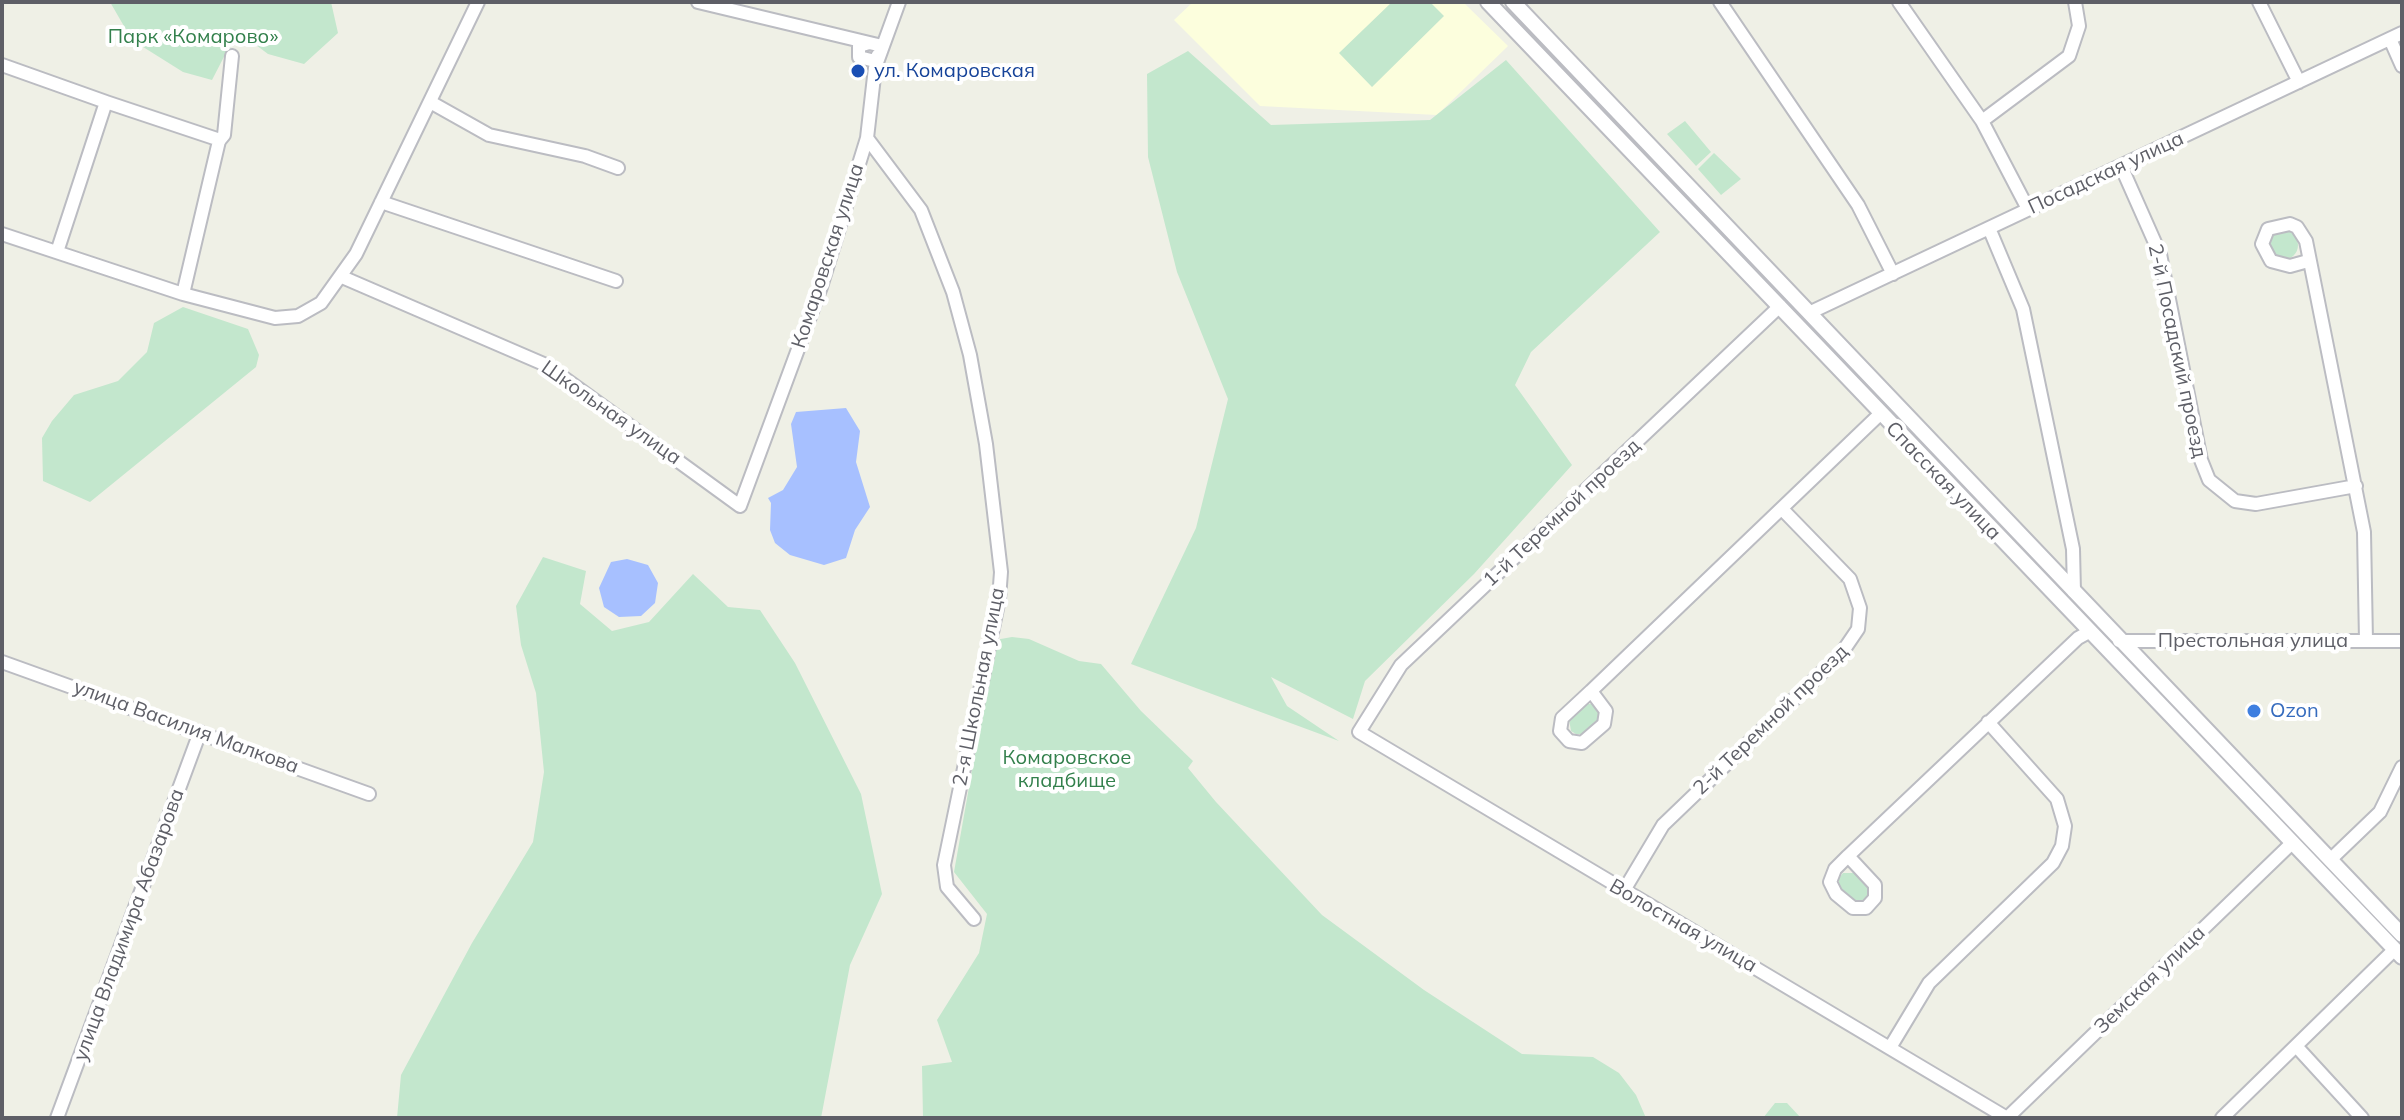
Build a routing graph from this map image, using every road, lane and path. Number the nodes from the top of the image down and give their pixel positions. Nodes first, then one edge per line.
1 (478, 2) edge
2 (698, 2) edge
3 (899, 2) edge
4 (1488, 2) edge
5 (1513, 2) edge
6 (1720, 2) edge
7 (1899, 2) edge
8 (2075, 2) edge
9 (2259, 2) edge
10 (2396, 36) edge
11 (877, 46) junction
12 (232, 56) dead end
13 (2, 65) edge
14 (2402, 66) edge
15 (2299, 82) junction
16 (106, 102) junction
17 (432, 103) junction
18 (1982, 121) junction
19 (867, 138) junction
20 (220, 140) junction
21 (2121, 166) junction
22 (618, 168) dead end
23 (381, 202) junction
24 (2028, 209) junction
25 (1989, 228) junction
26 (2, 234) edge
27 (57, 252) junction
28 (2308, 261) dead end
29 (1893, 274) junction
30 (342, 277) junction
31 (616, 281) dead end
32 (183, 294) junction
33 (1780, 306) junction
34 (1811, 312) junction
35 (1880, 414) junction
36 (2356, 486) junction
37 (740, 506) joint
38 (1782, 509) junction
39 (2074, 592) junction
40 (2089, 632) junction
41 (2119, 641) junction
42 (2366, 641) junction
43 (2402, 641) edge
44 (2106, 649) junction
45 (2, 662) edge
46 (1591, 691) dead end
47 (1988, 722) junction
48 (200, 732) junction
49 (1359, 732) joint
50 (2402, 767) edge
51 (369, 794) dead end
52 (2292, 843) junction
53 (1848, 856) dead end
54 (2330, 860) junction
55 (1623, 892) junction
56 (974, 919) dead end
57 (2402, 935) edge
58 (2398, 953) edge
59 (1891, 1046) junction
60 (2296, 1046) junction
61 (57, 1118) edge
62 (2007, 1118) edge
63 (2222, 1118) edge
64 (2362, 1118) edge

1 - 17 street
2 - 11 street
3 - 11 street, Комаровская улица
4 - 33 street, Спасская улица
5 - 34 street, Спасская улица
6 - 29 street
7 - 18 street
8 - 18 street
9 - 15 street
10 - 14 street
10 - 15 street, Посадская улица
11 - 19 street, Комаровская улица
12 - 20 street
13 - 16 street
15 - 21 street, Посадская улица
16 - 20 street
16 - 27 street
17 - 22 street
17 - 23 street
18 - 24 street
19 - 37 street, Комаровская улица
19 - 56 street, 2-я Школьная улица
20 - 32 street
21 - 24 street, Посадская улица
21 - 36 street, 2-й Посадский проезд
23 - 30 street
23 - 31 street
24 - 25 street, Посадская улица
25 - 29 street, Посадская улица
25 - 39 street
26 - 27 street
27 - 32 street
28 - 36 street
29 - 34 street, Посадская улица
30 - 32 street
30 - 37 street, Школьная улица
33 - 35 street, Спасская улица
33 - 49 street, 1-й Теремной проезд
34 - 39 street, Спасская улица
35 - 38 street
35 - 40 street, Спасская улица
36 - 42 street
38 - 46 street
38 - 55 street, 2-й Теремной проезд
39 - 41 street, Спасская улица
40 - 44 street, Спасская улица
40 - 47 street
41 - 42 street, Престольная улица
41 - 44 street
41 - 54 street, Спасская улица
42 - 43 street, Престольная улица
44 - 52 street, Спасская улица
45 - 48 street, улица Василия Малкова
47 - 53 street
47 - 59 street
48 - 51 street, улица Василия Малкова
48 - 61 street, улица Владимира Абазарова
49 - 55 street, Волостная улица
50 - 54 street
52 - 58 street, Спасская улица
52 - 62 street, Земская улица
54 - 57 street, Спасская улица
55 - 59 street, Волостная улица
58 - 60 street
59 - 62 street, Волостная улица
60 - 63 street
60 - 64 street

